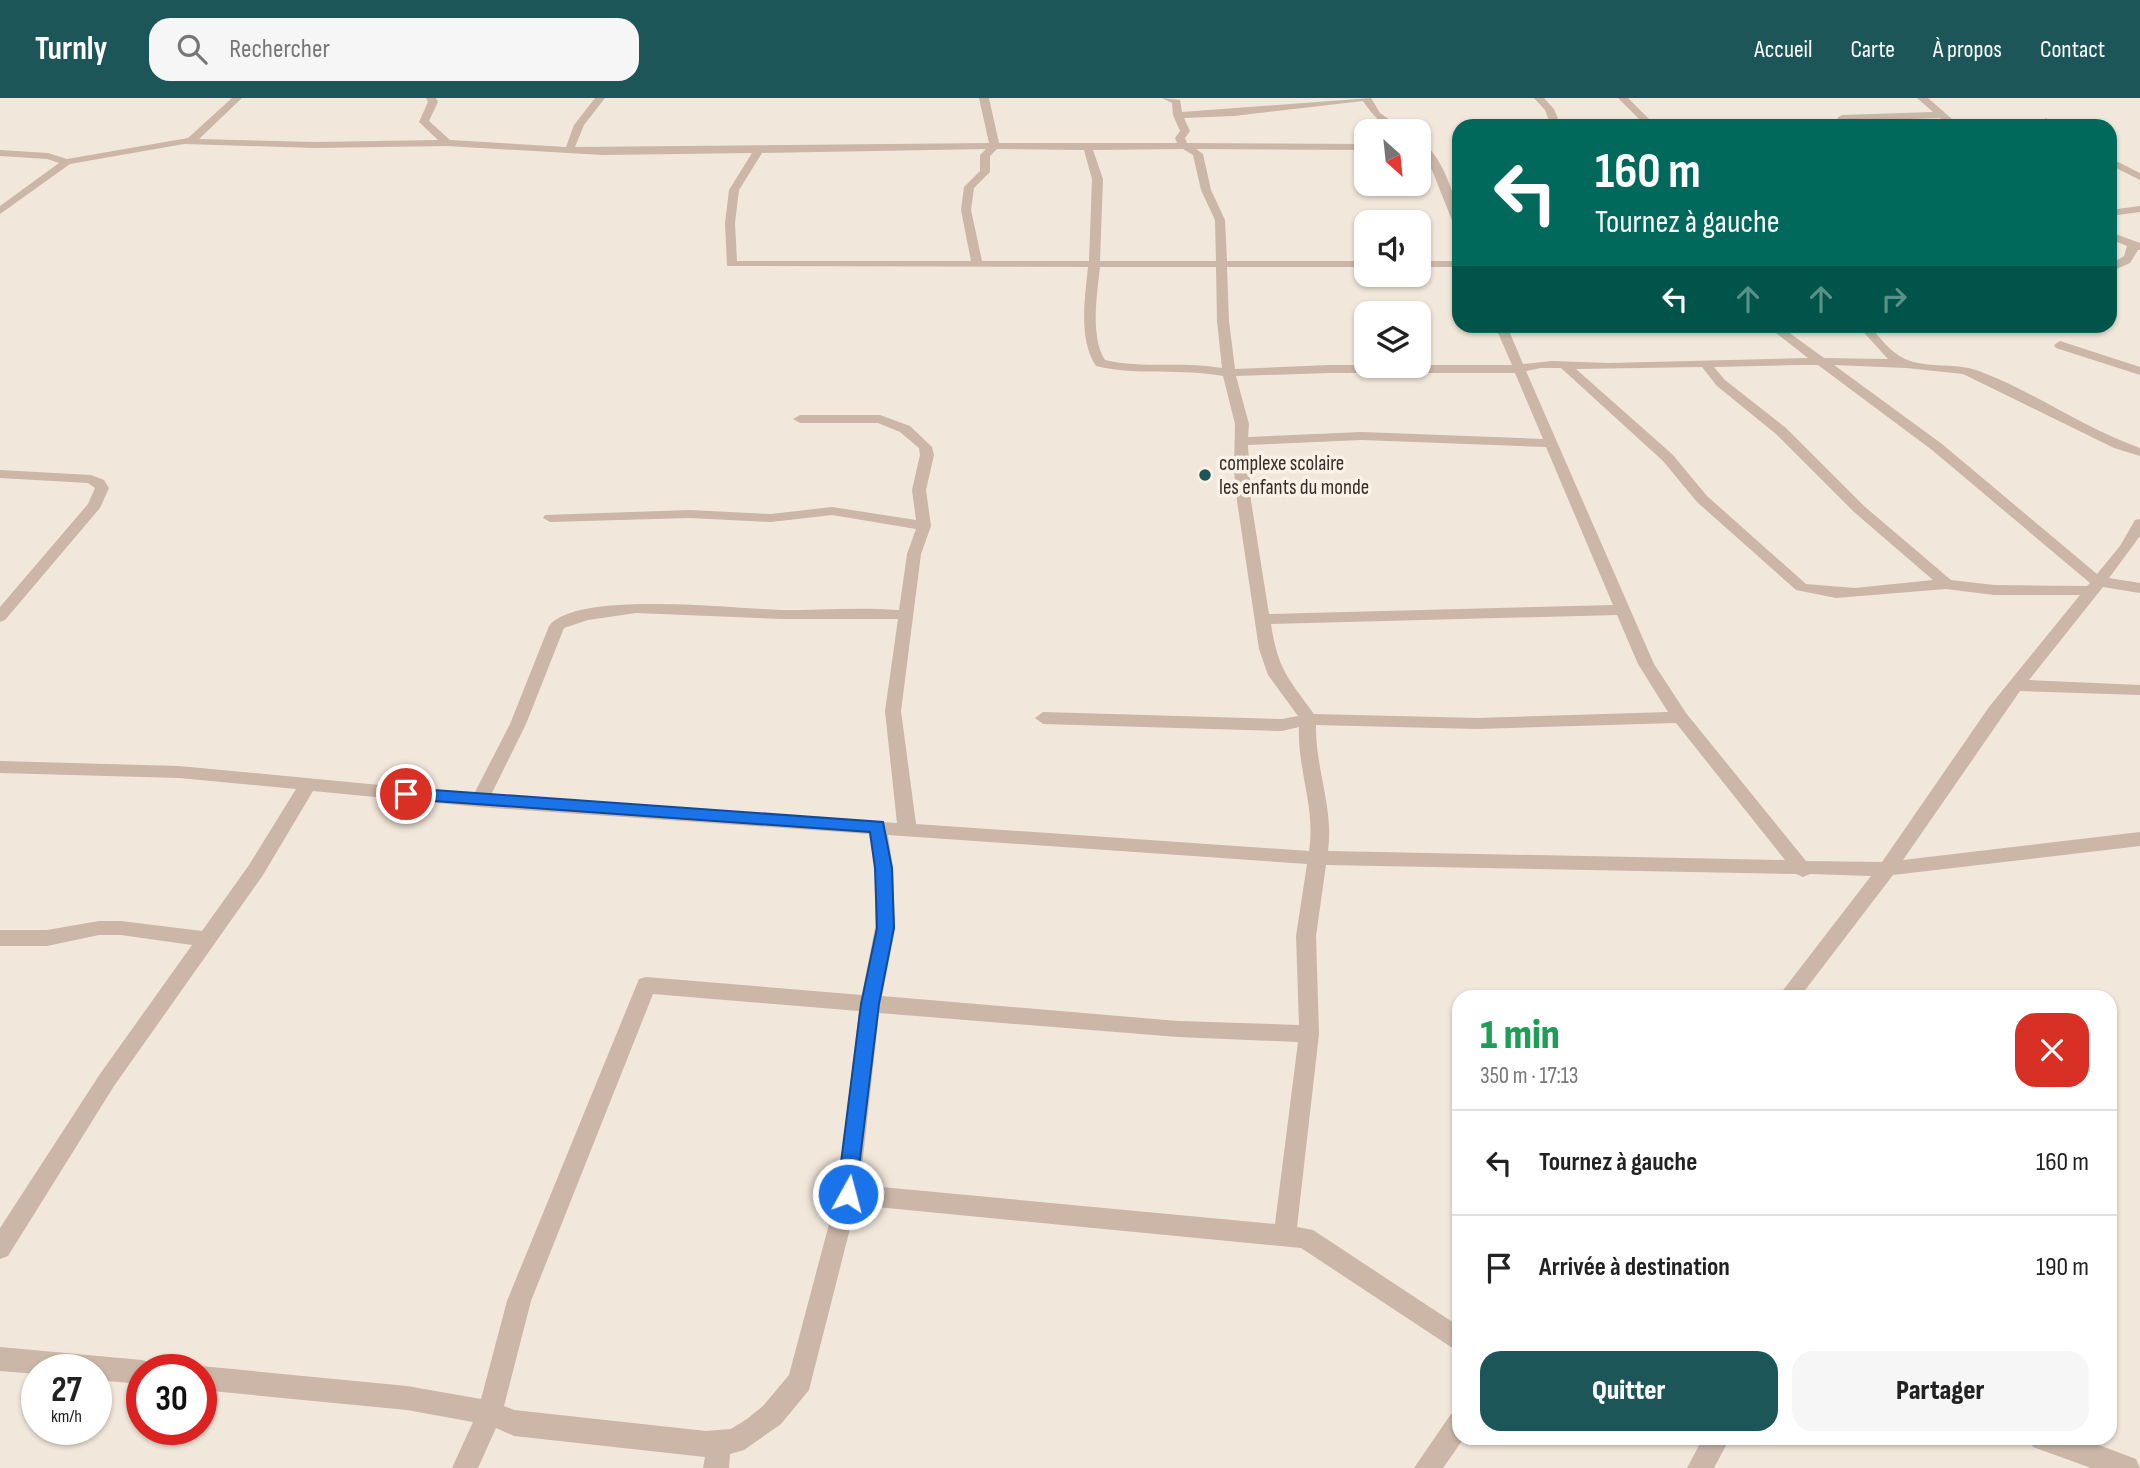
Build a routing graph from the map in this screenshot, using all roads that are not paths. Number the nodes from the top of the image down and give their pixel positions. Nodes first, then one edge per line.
1 (237, 98) edge
2 (431, 98) edge
3 (600, 98) edge
4 (985, 98) edge
5 (1167, 98) edge
6 (1366, 98) edge
7 (1539, 98) edge
8 (1623, 98) edge
9 (1922, 98) edge
10 (1178, 115) junction
11 (1941, 115) junction
12 (1383, 119) edge
13 (1553, 119) edge
14 (1644, 119) edge
15 (1843, 119) edge
16 (1946, 119) edge
17 (190, 142) junction
18 (447, 143) junction
19 (1183, 145) junction
20 (995, 146) junction
21 (1354, 147) edge
22 (760, 148) junction
23 (570, 149) junction
24 (1088, 149) junction
25 (0, 153) edge
26 (1432, 158) edge
27 (67, 162) junction
28 (2117, 165) edge
29 (2140, 177) edge
30 (1452, 209) edge
31 (2140, 209) edge
32 (0, 211) edge
33 (2117, 212) edge
34 (2117, 238) edge
35 (2136, 246) edge
36 (977, 262) junction
37 (1096, 262) junction
38 (1223, 264) junction
39 (1354, 264) edge
40 (1431, 264) edge
41 (1452, 264) edge
42 (2117, 266) edge
43 (1504, 333) edge
44 (1782, 333) edge
45 (1869, 333) edge
46 (2060, 345) dead end
47 (1819, 360) junction
48 (1705, 363) junction
49 (1908, 365) junction
50 (1566, 366) junction
51 (1519, 369) junction
52 (2140, 371) edge
53 (1229, 373) junction
54 (800, 419) dead end
55 (1242, 441) junction
56 (1550, 443) junction
57 (2140, 452) edge
58 (0, 474) edge
59 (550, 518) dead end
60 (2140, 523) edge
61 (924, 526) junction
62 (1947, 584) junction
63 (2094, 586) junction
64 (2140, 588) edge
65 (1621, 610) junction
66 (907, 615) junction
67 (0, 617) edge
68 (1264, 619) junction
69 (2016, 685) junction
70 (2140, 690) edge
71 (1679, 717) junction
72 (1308, 718) junction
73 (1044, 719) dead end
74 (0, 767) edge
75 (308, 784) junction
76 (480, 801) junction
77 (877, 826) junction
78 (908, 828) junction
79 (2140, 839) edge
80 (1317, 858) junction
81 (1887, 869) junction
82 (1803, 870) junction
83 (0, 938) edge
84 (205, 939) junction
85 (1793, 990) edge
86 (870, 1004) junction
87 (1309, 1034) junction
88 (848, 1194) junction
89 (1285, 1235) junction
90 (0, 1248) edge
91 (1452, 1336) edge
92 (0, 1359) edge
93 (126, 1371) edge
94 (217, 1380) edge
95 (490, 1413) junction
96 (1452, 1434) edge
97 (1713, 1445) edge
98 (2062, 1445) edge
99 (718, 1456) edge
100 (465, 1468) edge
101 (1427, 1468) edge
102 (1700, 1468) edge
103 (2127, 1468) edge

1 - 17 street
2 - 18 street
3 - 23 street
4 - 20 street
5 - 10 street
6 - 10 street
6 - 12 street
7 - 13 street
8 - 14 street
9 - 11 street
10 - 19 street
11 - 15 street
11 - 16 street
17 - 18 street
17 - 27 street
18 - 23 street
19 - 21 street
19 - 24 street
19 - 38 street
20 - 22 street
20 - 24 street
20 - 36 street
22 - 23 street
22 - 36 street
24 - 37 street
25 - 27 street
26 - 30 street
27 - 32 street
28 - 29 street
31 - 33 street
34 - 35 street
35 - 42 street
36 - 37 street
37 - 38 street
37 - 53 street
38 - 39 street
38 - 53 street
40 - 41 street
43 - 51 street
44 - 47 street
45 - 49 street
46 - 52 street
47 - 48 street
47 - 49 street
47 - 63 street
48 - 50 street
48 - 62 street
49 - 57 street
50 - 51 street
50 - 62 street
51 - 53 street
51 - 56 street
53 - 55 street
54 - 61 street
55 - 56 street
55 - 68 street
56 - 65 street
58 - 67 street
59 - 61 street
60 - 63 street
61 - 66 street
62 - 63 street
63 - 64 street
63 - 69 street
65 - 68 street
65 - 71 street
66 - 76 street
66 - 78 street
68 - 72 street
69 - 70 street
69 - 81 street
71 - 72 street
71 - 82 street
72 - 73 street
72 - 80 street
74 - 75 street
75 - 76 street
75 - 84 street
76 - 77 street
77 - 78 street
77 - 86 street
78 - 80 street
79 - 81 street
80 - 82 street
80 - 87 street
81 - 82 street
81 - 85 street
83 - 84 street
84 - 90 street
86 - 87 street
86 - 88 street
86 - 95 street
87 - 89 street
88 - 89 street
88 - 99 street
89 - 91 street
92 - 93 street
94 - 95 street
95 - 99 street
95 - 100 street
96 - 101 street
97 - 102 street
98 - 103 street

